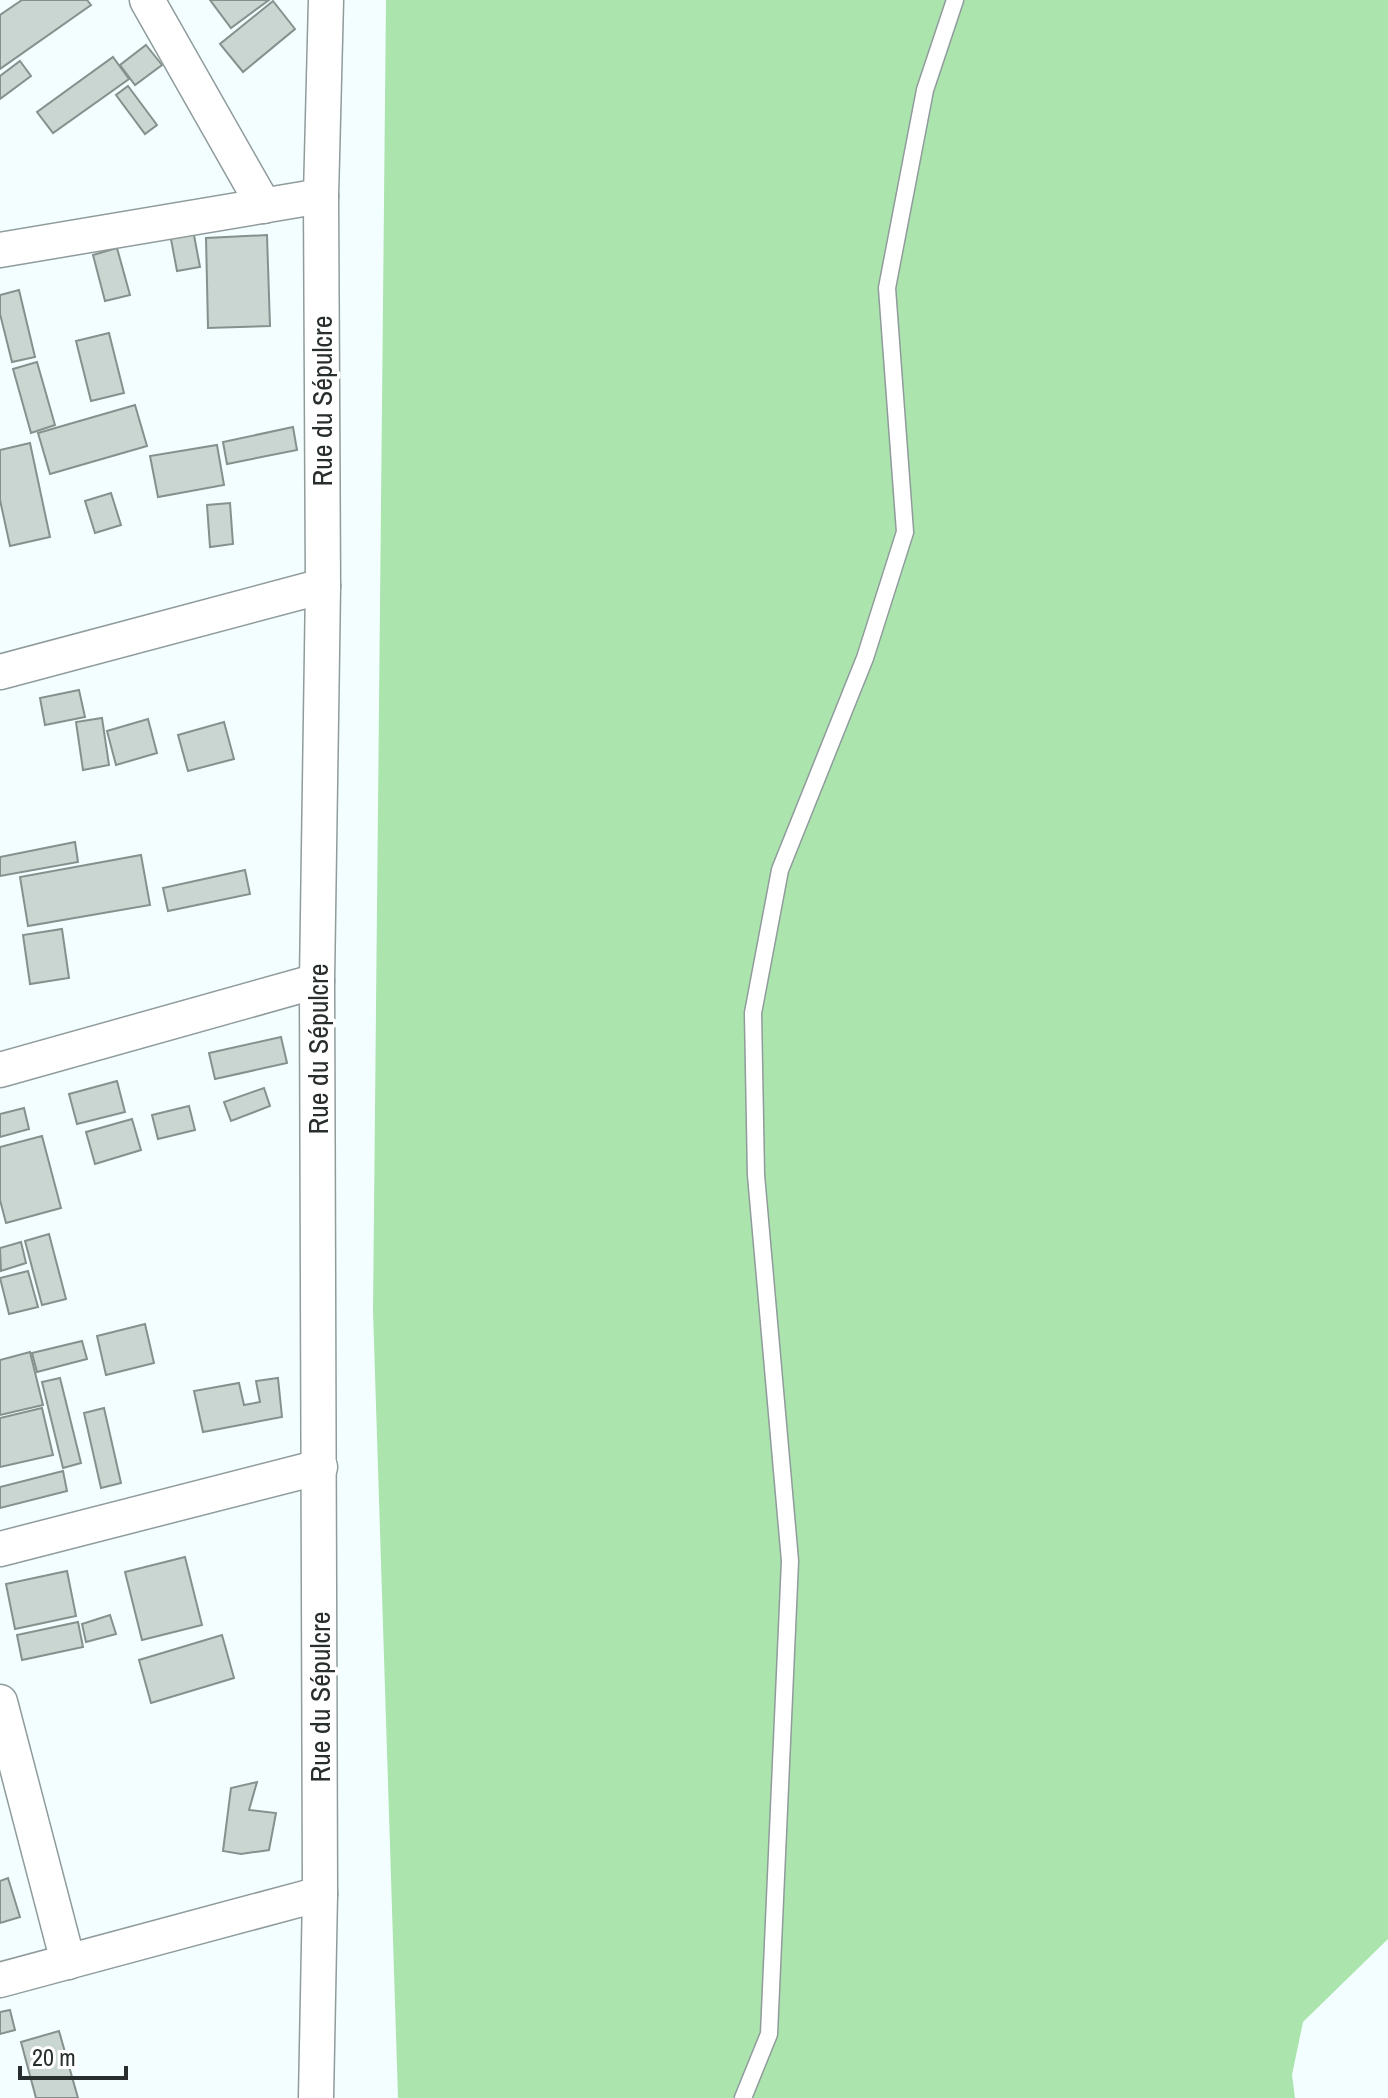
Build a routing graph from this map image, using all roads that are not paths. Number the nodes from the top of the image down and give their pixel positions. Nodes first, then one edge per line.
1 (147, 0) edge
2 (326, 0) edge
3 (955, 0) edge
4 (321, 196) junction
5 (264, 206) junction
6 (0, 250) edge
7 (323, 586) junction
8 (0, 672) edge
9 (317, 981) junction
10 (0, 1070) edge
11 (320, 1467) junction
12 (0, 1549) edge
13 (0, 1702) edge
14 (320, 1894) junction
15 (68, 1962) junction
16 (0, 1980) edge
17 (316, 2098) edge
18 (743, 2098) edge

1 - 5 street
2 - 4 street, Rue du Sépulcre
3 - 18 lane
4 - 5 street
4 - 7 street, Rue du Sépulcre
5 - 6 street
7 - 8 street
7 - 9 street, Rue du Sépulcre
9 - 10 street
9 - 11 street, Rue du Sépulcre
11 - 12 street
11 - 14 street, Rue du Sépulcre
13 - 15 street
14 - 15 street
14 - 17 street, Rue du Sépulcre
15 - 16 street

